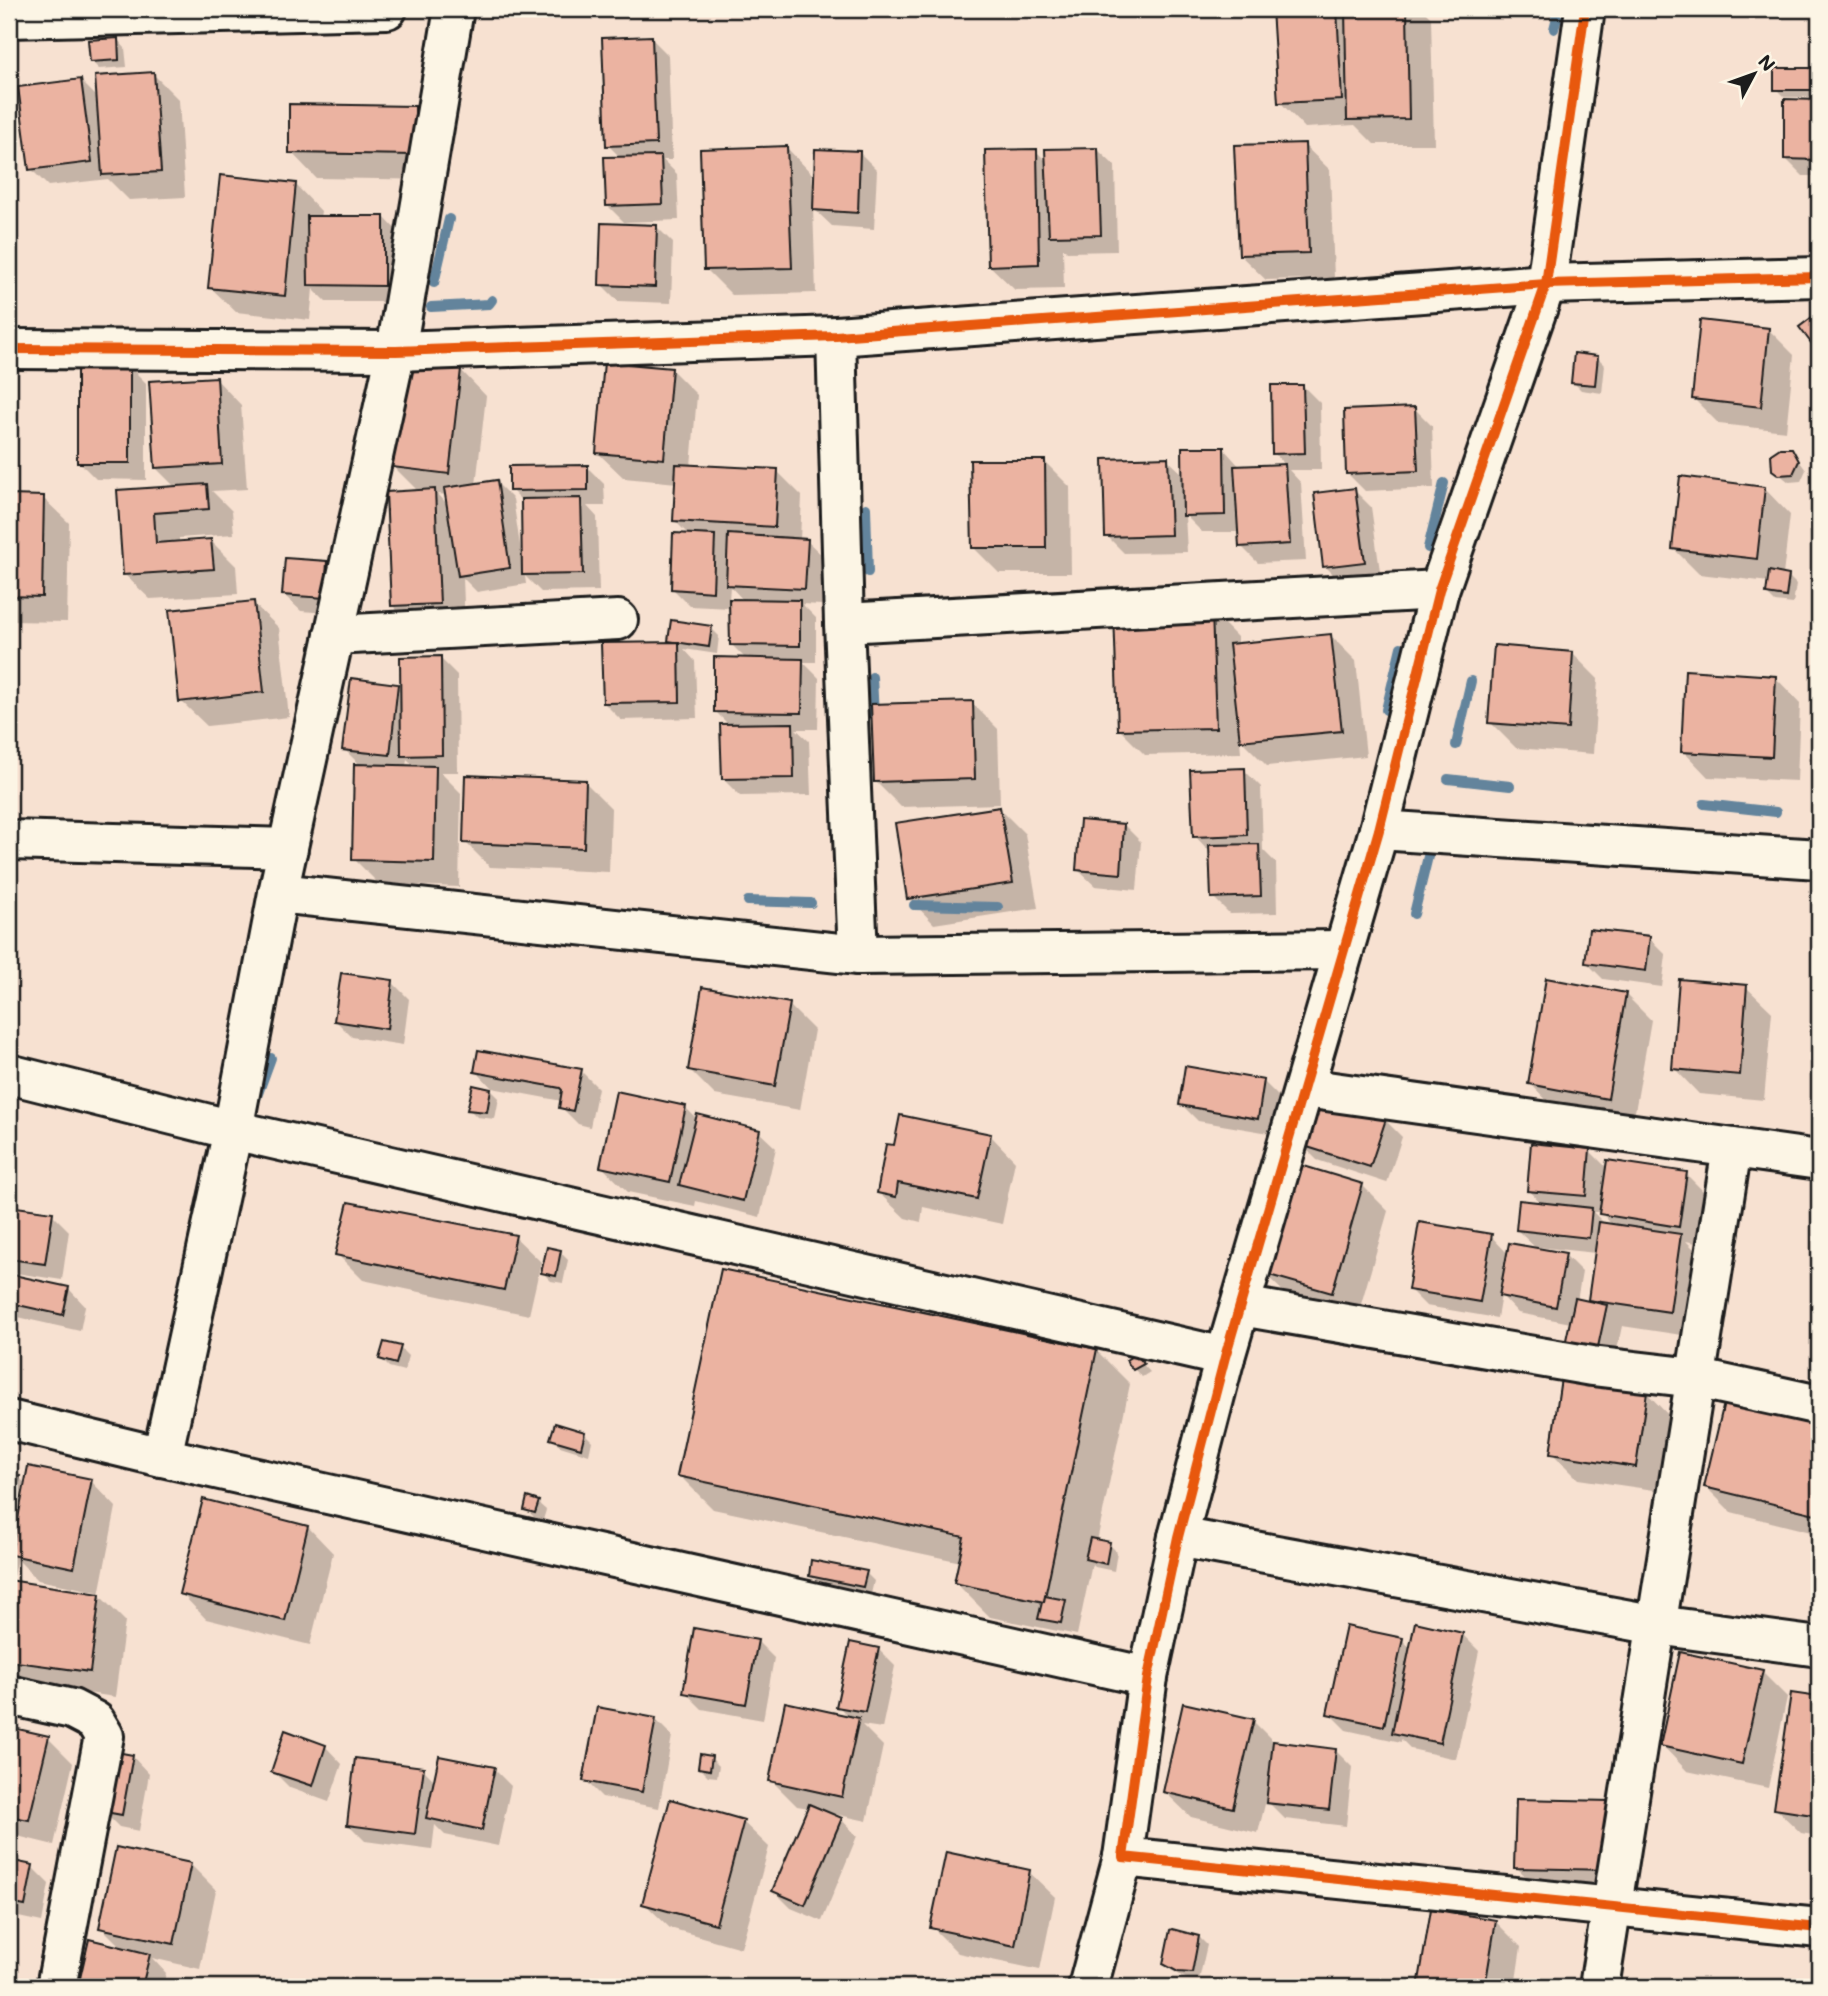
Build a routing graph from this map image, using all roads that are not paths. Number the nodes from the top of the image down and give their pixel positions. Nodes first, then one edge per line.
1 (387, 9) edge
2 (454, 9) edge
3 (1585, 9) edge
4 (77, 12) edge
5 (9, 18) edge
6 (1819, 277) edge
7 (1546, 284) junction
8 (836, 336) junction
9 (9, 349) edge
10 (396, 351) junction
11 (1440, 590) junction
12 (618, 620) dead end
13 (844, 623) junction
14 (334, 635) junction
15 (1379, 830) junction
16 (9, 840) edge
17 (288, 848) junction
18 (1819, 859) edge
19 (278, 893) junction
20 (1344, 950) junction
21 (858, 955) junction
22 (9, 1074) edge
23 (1305, 1088) junction
24 (233, 1130) junction
25 (1732, 1148) junction
26 (1819, 1160) edge
27 (1241, 1306) junction
28 (1225, 1357) junction
29 (1695, 1378) junction
30 (1819, 1405) edge
31 (9, 1420) edge
32 (162, 1457) junction
33 (1178, 1537) junction
34 (1657, 1625) junction
35 (1819, 1647) edge
36 (1148, 1677) junction
37 (9, 1695) edge
38 (1123, 1857) junction
39 (1612, 1907) junction
40 (1819, 1928) edge
41 (56, 1987) edge
42 (1088, 1987) edge
43 (1599, 1987) edge

1 - 4 street
2 - 10 street
3 - 7 street
4 - 5 street
6 - 7 street
7 - 8 street
7 - 11 street
8 - 10 street
8 - 13 street
9 - 10 street
10 - 14 street
11 - 13 street
11 - 15 street
12 - 14 street
13 - 21 street
14 - 17 street
15 - 18 street
15 - 20 street
16 - 17 street
17 - 19 street
19 - 21 street
19 - 24 street
20 - 21 street
20 - 23 street
22 - 24 street
23 - 25 street
23 - 27 street
24 - 28 street
24 - 32 street
25 - 26 street
25 - 29 street
27 - 28 street
27 - 29 street
28 - 33 street
29 - 30 street
29 - 34 street
31 - 32 street
32 - 36 street
33 - 34 street
33 - 36 street
34 - 35 street
34 - 39 street
36 - 38 street
37 - 41 street
38 - 39 street
38 - 42 street
39 - 40 street
39 - 43 street

